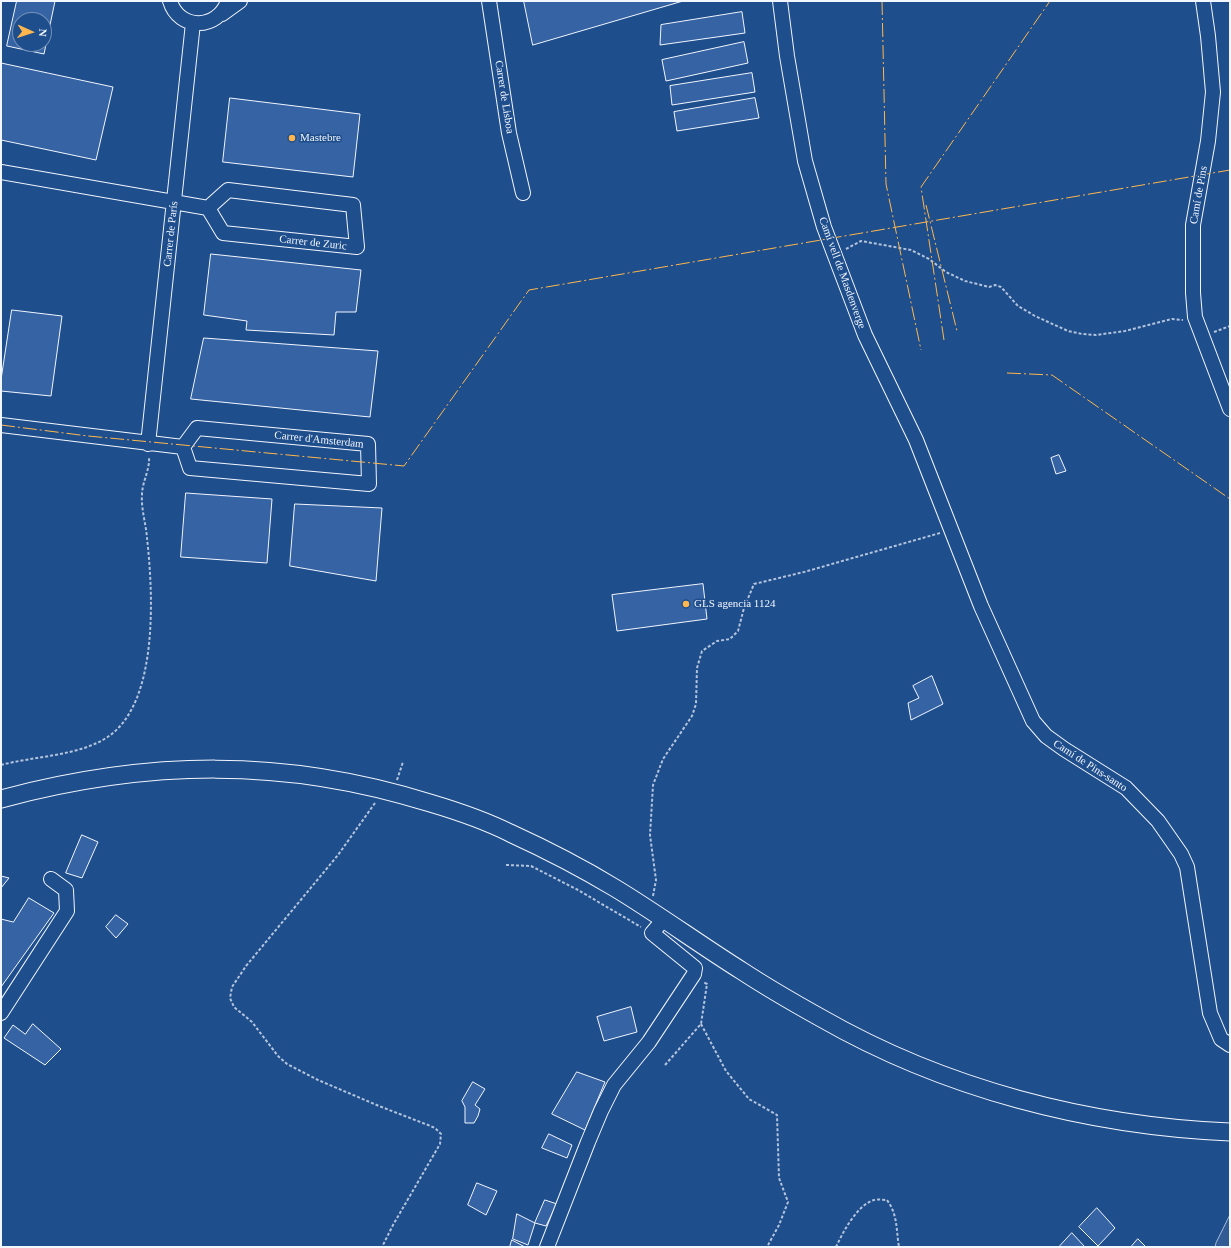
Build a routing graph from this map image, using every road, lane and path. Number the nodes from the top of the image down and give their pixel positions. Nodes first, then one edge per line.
1 (228, 1) edge
2 (240, 1) edge
3 (489, 1) edge
4 (780, 1) edge
5 (1203, 1) edge
6 (169, 3) edge
7 (220, 15) junction
8 (193, 24) junction
9 (1, 172) edge
10 (523, 193) dead end
11 (174, 202) junction
12 (208, 208) junction
13 (843, 252) dead end
14 (1195, 317) junction
15 (1230, 326) edge
16 (1201, 336) junction
17 (1230, 409) edge
18 (1, 425) edge
19 (148, 444) junction
20 (183, 447) junction
21 (951, 530) junction
22 (403, 762) dead end
23 (1, 765) edge
24 (386, 790) junction
25 (1, 799) edge
26 (506, 865) dead end
27 (51, 879) dead end
28 (653, 900) dead end
29 (664, 919) junction
30 (652, 933) junction
31 (694, 974) junction
32 (1, 1013) edge
33 (701, 1024) junction
34 (1230, 1045) edge
35 (665, 1065) dead end
36 (1230, 1132) edge
37 (382, 1247) edge
38 (547, 1247) edge
39 (766, 1247) edge
40 (836, 1247) edge
41 (899, 1247) edge

1 - 7 street
2 - 7 street
3 - 10 street, Carrer de Lisboa
4 - 21 street, Camí vell de Masdenverge
5 - 14 street, Camí de Pins
6 - 8 street
7 - 8 street
8 - 11 street, Carrer de París
9 - 11 street
11 - 12 street
11 - 19 street, Carrer de París
12 - 12 street, Carrer de Zuric
13 - 14 path
14 - 16 street, Camí de Pins
15 - 16 path
16 - 17 street, Camí de Pins
18 - 19 street
19 - 20 street
19 - 23 path
20 - 20 street, Carrer d'Amsterdam
21 - 28 path
21 - 34 street, Camí de Pins-santo
22 - 24 path
24 - 25 main road
24 - 29 main road
24 - 37 path
26 - 30 path
27 - 32 street
29 - 30 street
29 - 36 main road
30 - 31 street
31 - 33 path
31 - 38 street
33 - 35 path
33 - 39 path
40 - 41 path

